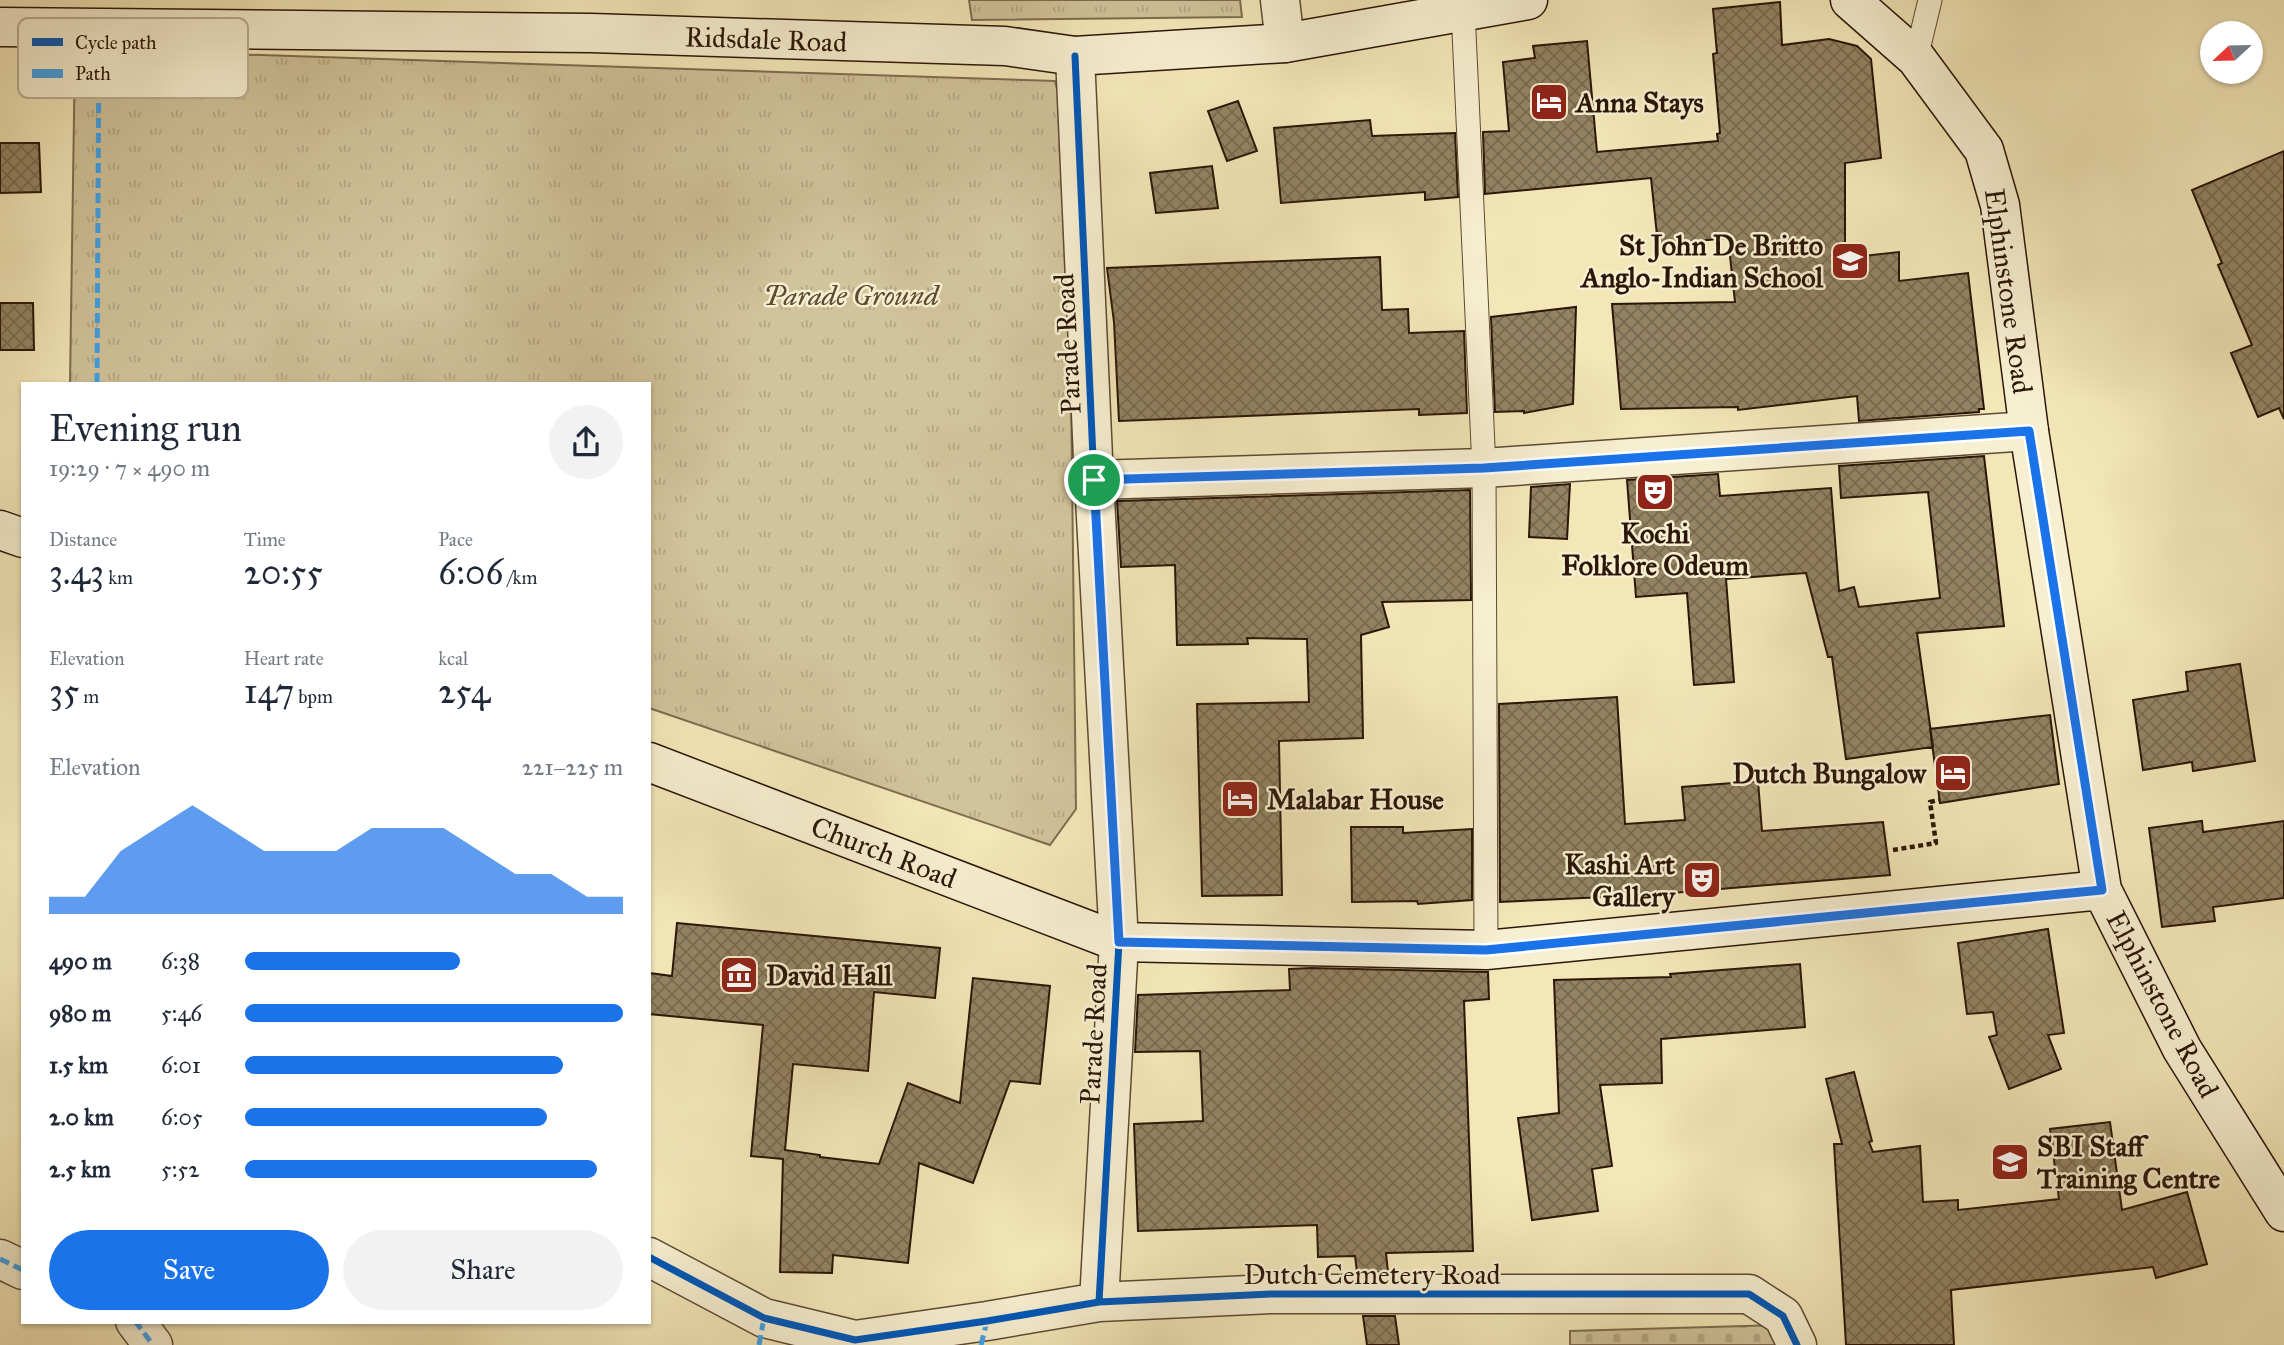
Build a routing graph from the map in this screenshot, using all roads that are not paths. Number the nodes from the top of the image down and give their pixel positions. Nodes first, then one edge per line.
1 (1280, 0) edge
2 (1528, 0) edge
3 (1850, 0) edge
4 (1930, 0) edge
5 (1463, 10) junction
6 (0, 27) edge
7 (18, 27) edge
8 (248, 30) edge
9 (1285, 43) junction
10 (1075, 56) junction
11 (1916, 58) junction
12 (2029, 431) junction
13 (1484, 468) junction
14 (1094, 480) junction
15 (0, 530) edge
16 (21, 537) edge
17 (651, 763) edge
18 (2102, 890) junction
19 (1119, 942) junction
20 (1486, 950) junction
21 (2284, 1212) edge
22 (651, 1258) edge
23 (0, 1259) edge
24 (21, 1269) edge
25 (1100, 1302) junction
26 (137, 1324) edge
27 (761, 1331) edge
28 (984, 1333) edge
29 (153, 1345) edge
30 (1797, 1345) edge

1 - 9 main road
2 - 5 main road, Ridsdale Road
3 - 11 main road, Elphinstone Road
4 - 11 lane
5 - 9 main road, Ridsdale Road
5 - 13 lane
6 - 7 main road, Ridsdale Road
8 - 10 main road, Ridsdale Road
9 - 10 main road, Ridsdale Road
10 - 14 main road, Parade Road
11 - 12 main road, Elphinstone Road
12 - 13 main road
12 - 18 main road, Elphinstone Road
13 - 14 main road
13 - 20 lane
14 - 19 main road, Parade Road
15 - 16 main road
17 - 19 main road, Church Road
18 - 20 main road, Church Road
18 - 21 main road, Elphinstone Road
19 - 20 main road, Church Road
19 - 25 main road, Parade Road
22 - 27 main road, Dutch Cemetery Road
23 - 24 main road
25 - 28 main road, Dutch Cemetery Road
25 - 30 main road, Dutch Cemetery Road
26 - 29 main road
27 - 28 main road, Dutch Cemetery Road

